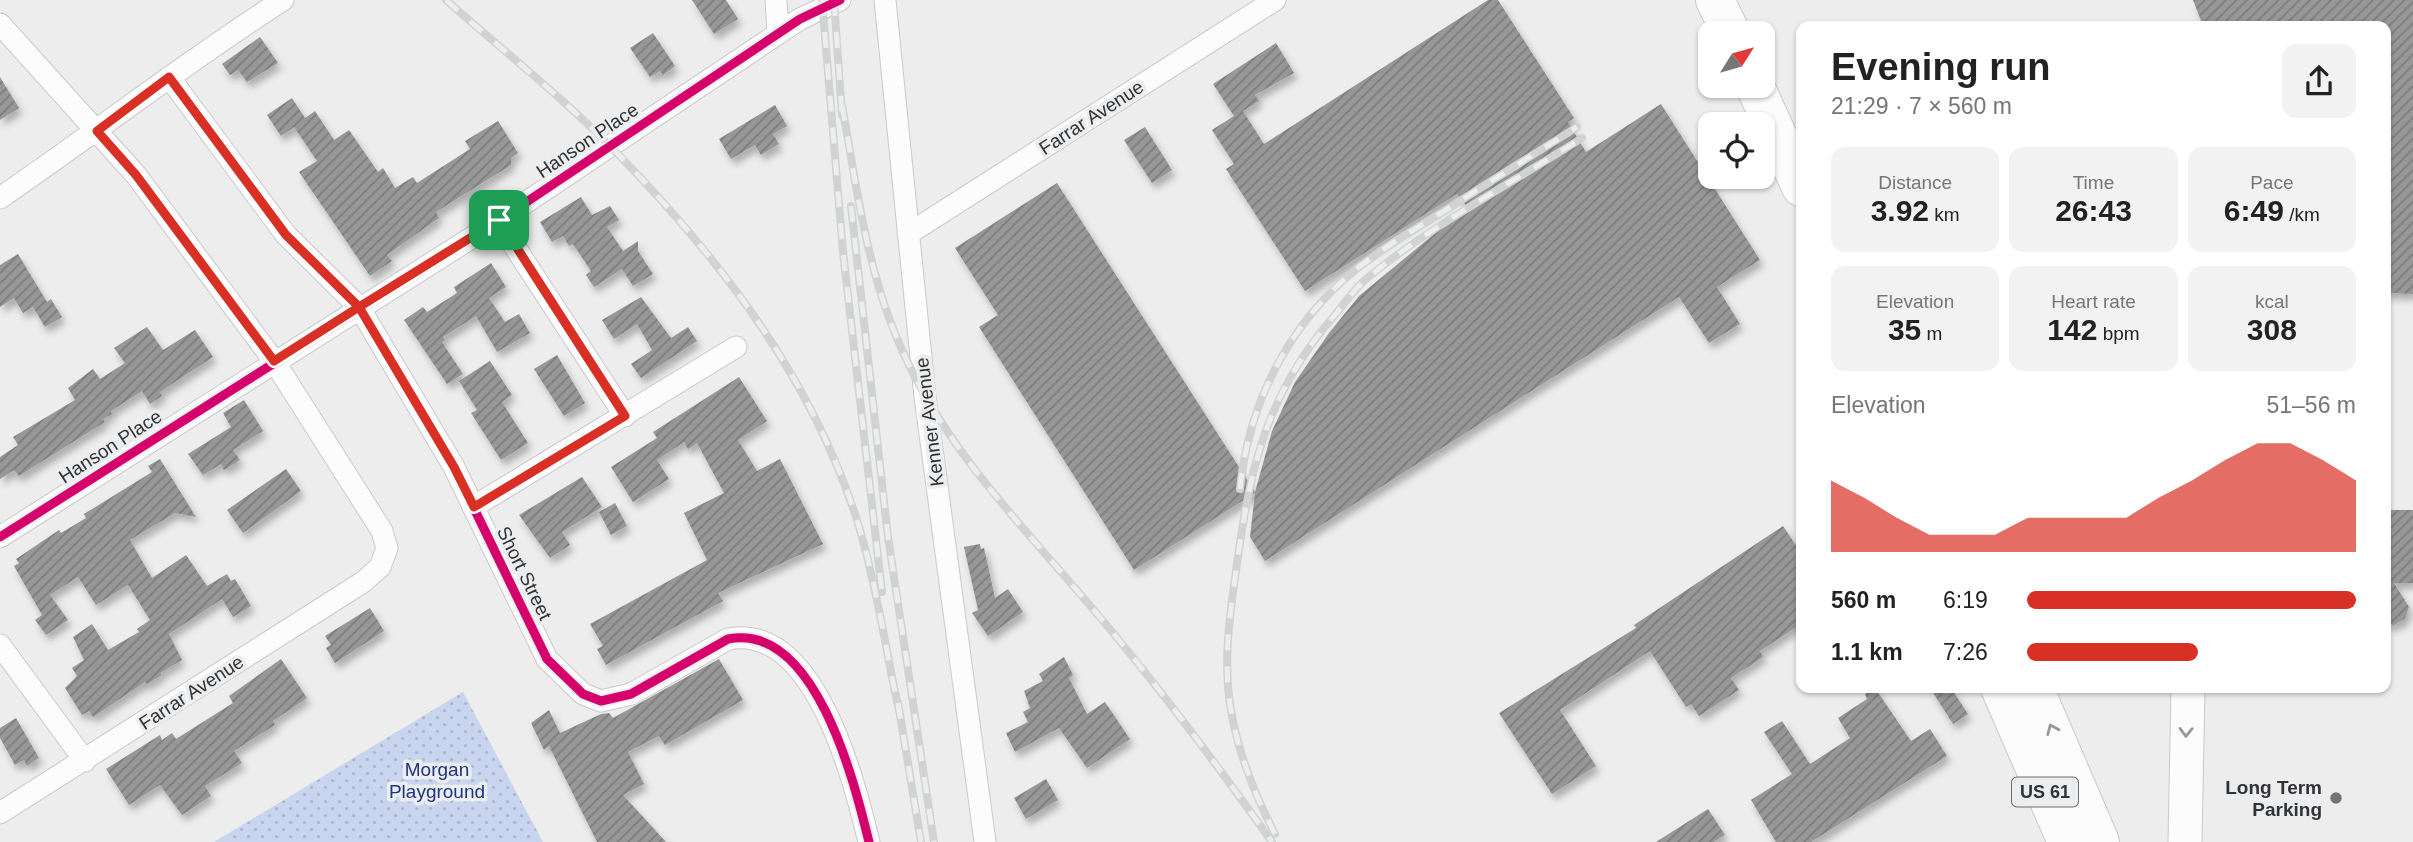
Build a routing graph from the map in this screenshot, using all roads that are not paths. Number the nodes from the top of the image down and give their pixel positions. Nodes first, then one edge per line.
1 (283, 0) edge
2 (776, 0) edge
3 (841, 0) edge
4 (885, 0) edge
5 (1275, 0) edge
6 (1715, 0) edge
7 (1725, 21) edge
8 (0, 24) edge
9 (778, 33) junction
10 (169, 77) junction
11 (1760, 98) edge
12 (97, 131) junction
13 (1796, 176) edge
14 (0, 198) edge
15 (499, 220) junction
16 (908, 234) junction
17 (359, 307) junction
18 (736, 347) dead end
19 (274, 361) junction
20 (625, 416) junction
21 (474, 507) junction
22 (0, 537) edge
23 (0, 645) edge
24 (2002, 693) edge
25 (2036, 693) edge
26 (2187, 693) edge
27 (85, 761) junction
28 (0, 813) edge
29 (869, 842) edge
30 (985, 842) edge
31 (2067, 842) edge
32 (2100, 842) edge
33 (2185, 842) edge

1 - 10 street
2 - 9 street
3 - 9 street, Hanson Place
4 - 16 street, Kenner Avenue
5 - 16 street, Farrar Avenue
6 - 7 highway
8 - 12 street
9 - 15 street, Hanson Place
10 - 12 street
10 - 17 street, Short Street
11 - 13 highway
12 - 14 street
12 - 19 street
15 - 17 street, Hanson Place
15 - 20 street
16 - 30 street, Kenner Avenue
17 - 19 street, Hanson Place
17 - 21 street, Short Street
18 - 20 street
19 - 22 street, Hanson Place
19 - 27 street, Farrar Avenue
20 - 21 street
21 - 29 street, Short Street
23 - 27 street
24 - 31 highway, US 61
32 -> 25 highway, US 61
26 -> 33 main road
27 - 28 street, Farrar Avenue

